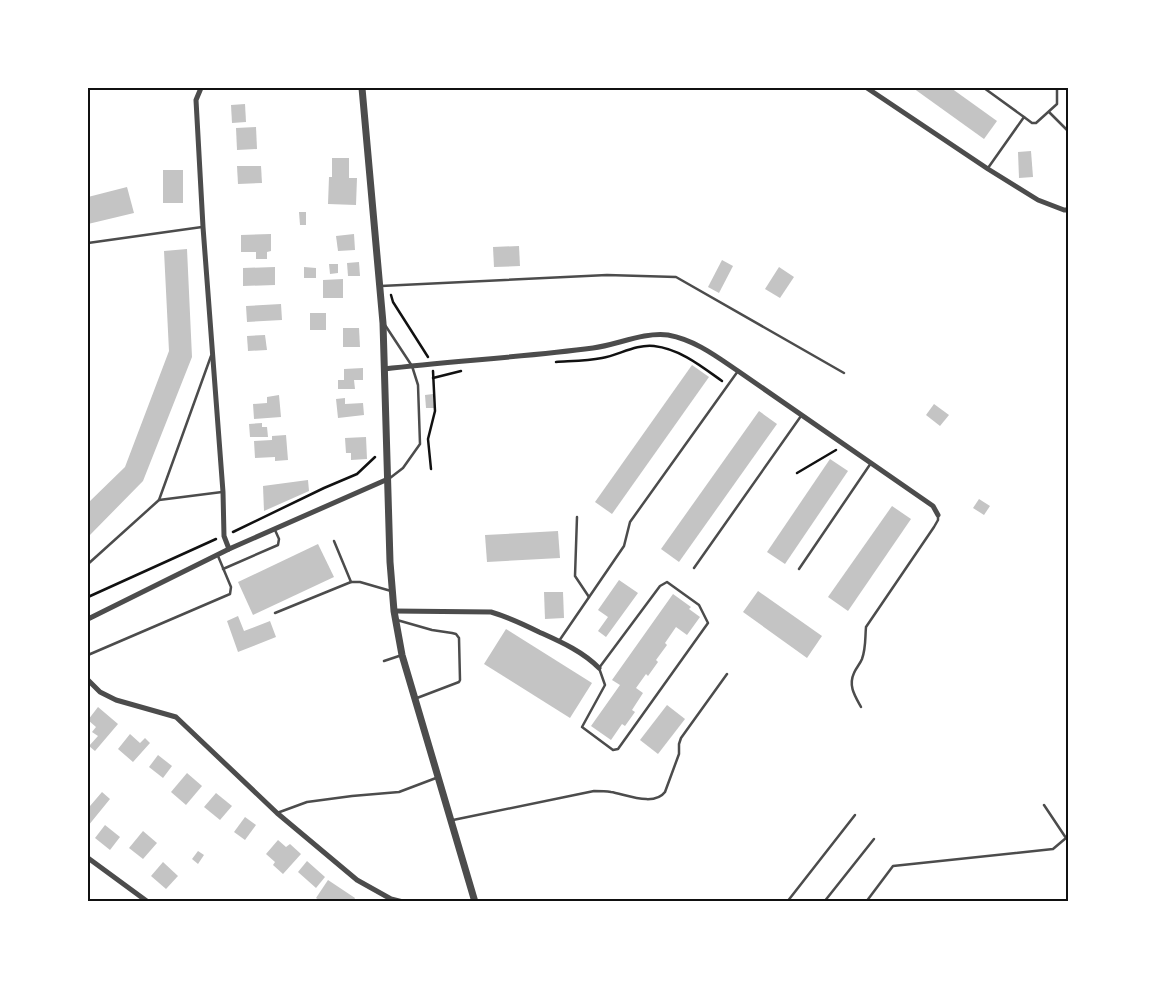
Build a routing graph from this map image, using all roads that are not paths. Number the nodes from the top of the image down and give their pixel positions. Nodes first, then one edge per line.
1 (201, 88) edge
2 (363, 88) edge
3 (867, 88) edge
4 (984, 88) edge
5 (1058, 88) edge
6 (1049, 112) junction
7 (1024, 117) junction
8 (1068, 131) edge
9 (988, 169) junction
10 (1068, 210) edge
11 (203, 226) junction
12 (88, 243) edge
13 (379, 286) junction
14 (383, 323) junction
15 (212, 352) junction
16 (412, 366) junction
17 (384, 368) junction
18 (738, 371) junction
19 (844, 373) dead end
20 (802, 415) junction
21 (871, 463) junction
22 (388, 479) junction
23 (223, 492) junction
24 (159, 500) junction
25 (938, 515) joint
26 (576, 517) dead end
27 (274, 529) junction
28 (334, 541) dead end
29 (229, 549) junction
30 (218, 555) junction
31 (88, 564) edge
32 (694, 568) dead end
33 (223, 569) junction
34 (798, 569) dead end
35 (351, 582) junction
36 (392, 592) junction
37 (589, 597) junction
38 (394, 611) junction
39 (275, 613) dead end
40 (88, 619) edge
41 (396, 619) junction
42 (559, 641) junction
43 (88, 655) edge
44 (402, 655) junction
45 (384, 661) dead end
46 (599, 668) junction
47 (727, 674) dead end
48 (88, 680) edge
49 (416, 699) junction
50 (861, 707) dead end
51 (439, 777) junction
52 (1044, 805) dead end
53 (277, 813) junction
54 (855, 814) dead end
55 (451, 820) junction
56 (874, 838) dead end
57 (88, 858) edge
58 (148, 902) edge
59 (403, 902) edge
60 (475, 902) edge
61 (787, 902) edge
62 (824, 902) edge
63 (866, 902) edge

1 - 11 street
2 - 13 street
3 - 9 street
4 - 7 lane
5 - 6 lane
6 - 7 lane
6 - 8 lane
7 - 9 lane
9 - 10 street
11 - 12 lane
11 - 15 street
13 - 14 street
13 - 19 lane
14 - 16 lane
14 - 17 street
15 - 23 street
15 - 24 lane
16 - 17 street
16 - 18 street
16 - 22 lane
17 - 22 street
18 - 20 street
18 - 37 lane
20 - 21 street
20 - 32 lane
21 - 25 street
21 - 34 lane
22 - 27 street
22 - 36 street
23 - 24 lane
23 - 29 street
24 - 31 lane
25 - 50 lane
26 - 37 lane
27 - 29 street
27 - 33 lane
28 - 35 lane
29 - 30 street
30 - 33 lane
30 - 40 street
33 - 43 lane
35 - 36 lane
35 - 39 lane
36 - 38 street
37 - 42 lane
38 - 41 street
38 - 42 street
41 - 44 street
41 - 49 lane
42 - 46 street
44 - 45 lane
44 - 49 street
46 - 46 lane
47 - 55 lane
48 - 53 street
49 - 51 street
51 - 53 lane
51 - 55 street
52 - 63 lane
53 - 59 street
54 - 61 lane
55 - 60 street
56 - 62 lane
57 - 58 street

